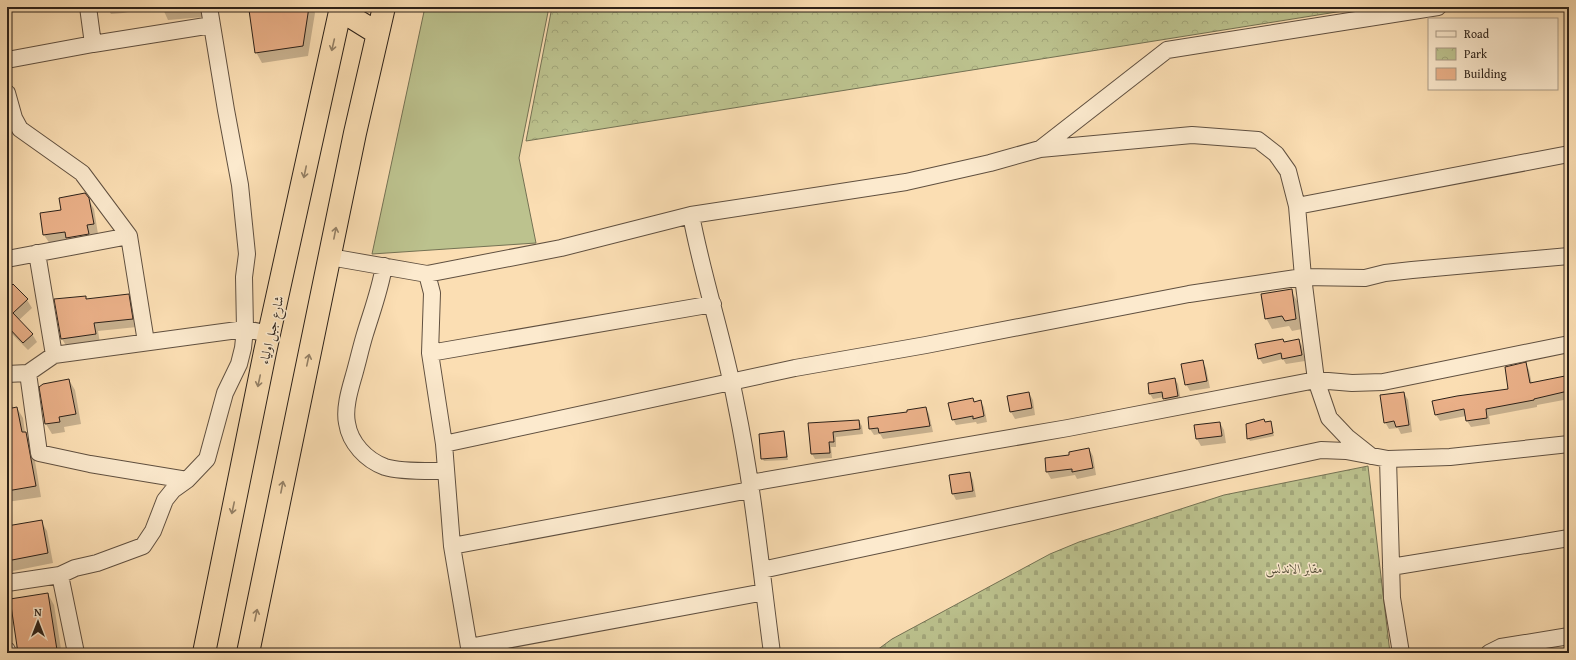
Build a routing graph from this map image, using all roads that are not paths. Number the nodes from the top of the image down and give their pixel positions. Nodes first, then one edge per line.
1 (88, 7) edge
2 (210, 7) edge
3 (384, 7) edge
4 (1438, 7) edge
5 (341, 9) edge
6 (212, 25) junction
7 (377, 33) junction
8 (93, 44) junction
9 (7, 60) edge
10 (7, 93) edge
11 (1040, 149) junction
12 (1569, 154) edge
13 (1297, 206) junction
14 (692, 215) junction
15 (129, 236) junction
16 (37, 253) junction
17 (1569, 256) edge
18 (330, 257) junction
19 (7, 259) edge
20 (384, 266) junction
21 (428, 274) junction
22 (1303, 277) junction
23 (713, 304) junction
24 (245, 329) junction
25 (270, 334) junction
26 (146, 342) junction
27 (1569, 344) edge
28 (430, 352) junction
29 (54, 355) junction
30 (28, 373) junction
31 (7, 374) edge
32 (1316, 380) junction
33 (732, 382) junction
34 (444, 444) junction
35 (1569, 444) edge
36 (1371, 456) junction
37 (1388, 459) junction
38 (446, 471) junction
39 (187, 480) junction
40 (750, 486) junction
41 (1569, 538) edge
42 (452, 546) junction
43 (1391, 567) junction
44 (762, 570) junction
45 (60, 575) junction
46 (7, 583) edge
47 (764, 592) junction
48 (1569, 636) edge
49 (7, 650) edge
50 (470, 650) edge
51 (8, 653) edge
52 (76, 653) edge
53 (204, 653) edge
54 (248, 653) edge
55 (772, 653) edge
56 (1402, 653) edge
57 (1490, 653) edge

1 - 8 street
2 - 6 street
3 - 7 highway
4 - 11 street
5 - 7 highway
5 -> 25 highway, شارع جبل اولياء
6 - 8 street
6 - 24 street
18 -> 7 highway
8 - 9 street
10 - 15 street
11 - 13 street
11 - 14 street
12 - 13 street
13 - 22 street
14 - 21 street
14 - 23 street
15 - 16 street
15 - 26 street
16 - 19 street
16 - 29 street
17 - 22 street
18 - 20 street
54 -> 18 highway
20 - 21 street
20 - 38 street
21 - 28 street
22 - 32 street
22 - 33 street
23 - 28 street
23 - 33 street
24 - 25 street
24 - 26 street
24 - 39 street
25 -> 53 highway, شارع جبل اولياء
26 - 29 street
27 - 32 street
28 - 34 street
29 - 30 street
30 - 31 street
30 - 39 street
32 - 36 street
32 - 40 street
33 - 34 street
33 - 40 street
34 - 38 street
35 - 37 street
36 - 37 street
36 - 44 street
37 - 43 street
38 - 42 street
39 - 45 street
40 - 42 street
40 - 44 street
41 - 43 street
42 - 50 street
43 - 56 street
44 - 47 street
45 - 46 street
45 - 52 street
47 - 50 street
47 - 55 street
48 - 57 street
49 - 51 street

